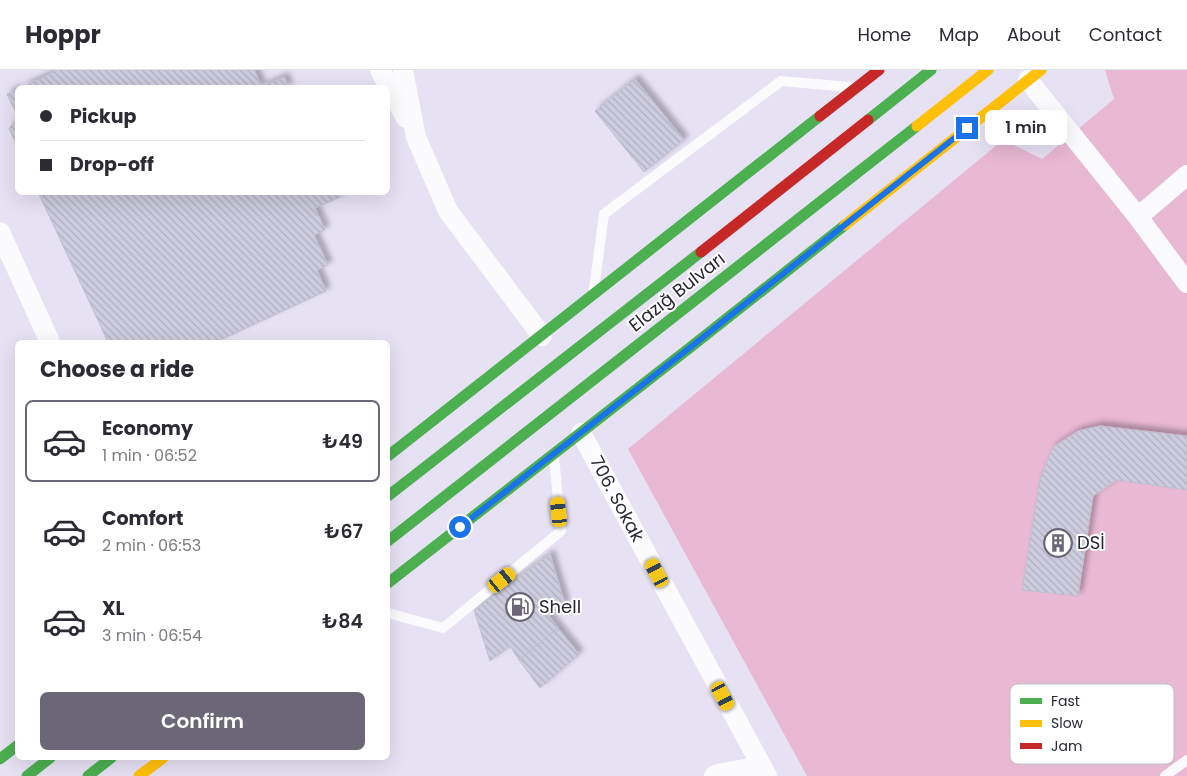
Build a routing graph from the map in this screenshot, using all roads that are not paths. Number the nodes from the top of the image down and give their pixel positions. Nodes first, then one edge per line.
1 (380, 70) edge
2 (403, 70) edge
3 (879, 70) edge
4 (931, 70) edge
5 (988, 70) edge
6 (1035, 75) edge
7 (388, 85) edge
8 (858, 87) junction
9 (390, 89) edge
10 (416, 137) junction
11 (1187, 175) edge
12 (1138, 218) junction
13 (0, 232) edge
14 (1187, 283) edge
15 (593, 296) junction
16 (542, 336) junction
17 (49, 340) edge
18 (581, 433) junction
19 (390, 454) edge
20 (553, 454) junction
21 (390, 494) edge
22 (390, 539) edge
23 (390, 581) edge
24 (390, 614) edge
25 (15, 747) edge
26 (0, 759) edge
27 (47, 760) edge
28 (109, 760) edge
29 (160, 760) edge
30 (1187, 760) edge
31 (764, 771) edge
32 (27, 776) edge
33 (88, 776) edge
34 (139, 776) edge
35 (714, 776) edge
36 (1165, 776) edge

1 - 7 street
2 - 10 street
3 - 8 highway
4 - 21 highway, Elazığ Bulvarı
5 - 22 highway, Elazığ Bulvarı
6 - 12 street
6 - 18 highway
8 - 15 highway
8 - 15 lane
9 - 10 street
10 - 16 street
11 - 12 street
12 - 14 street
13 - 17 street
15 - 16 highway
16 - 19 highway
18 - 20 highway
18 - 31 street, 706. Sokak
20 - 23 highway
20 - 24 lane
25 - 26 highway
27 - 32 highway
28 - 33 highway
29 - 34 highway
30 - 36 lane
31 - 35 street

